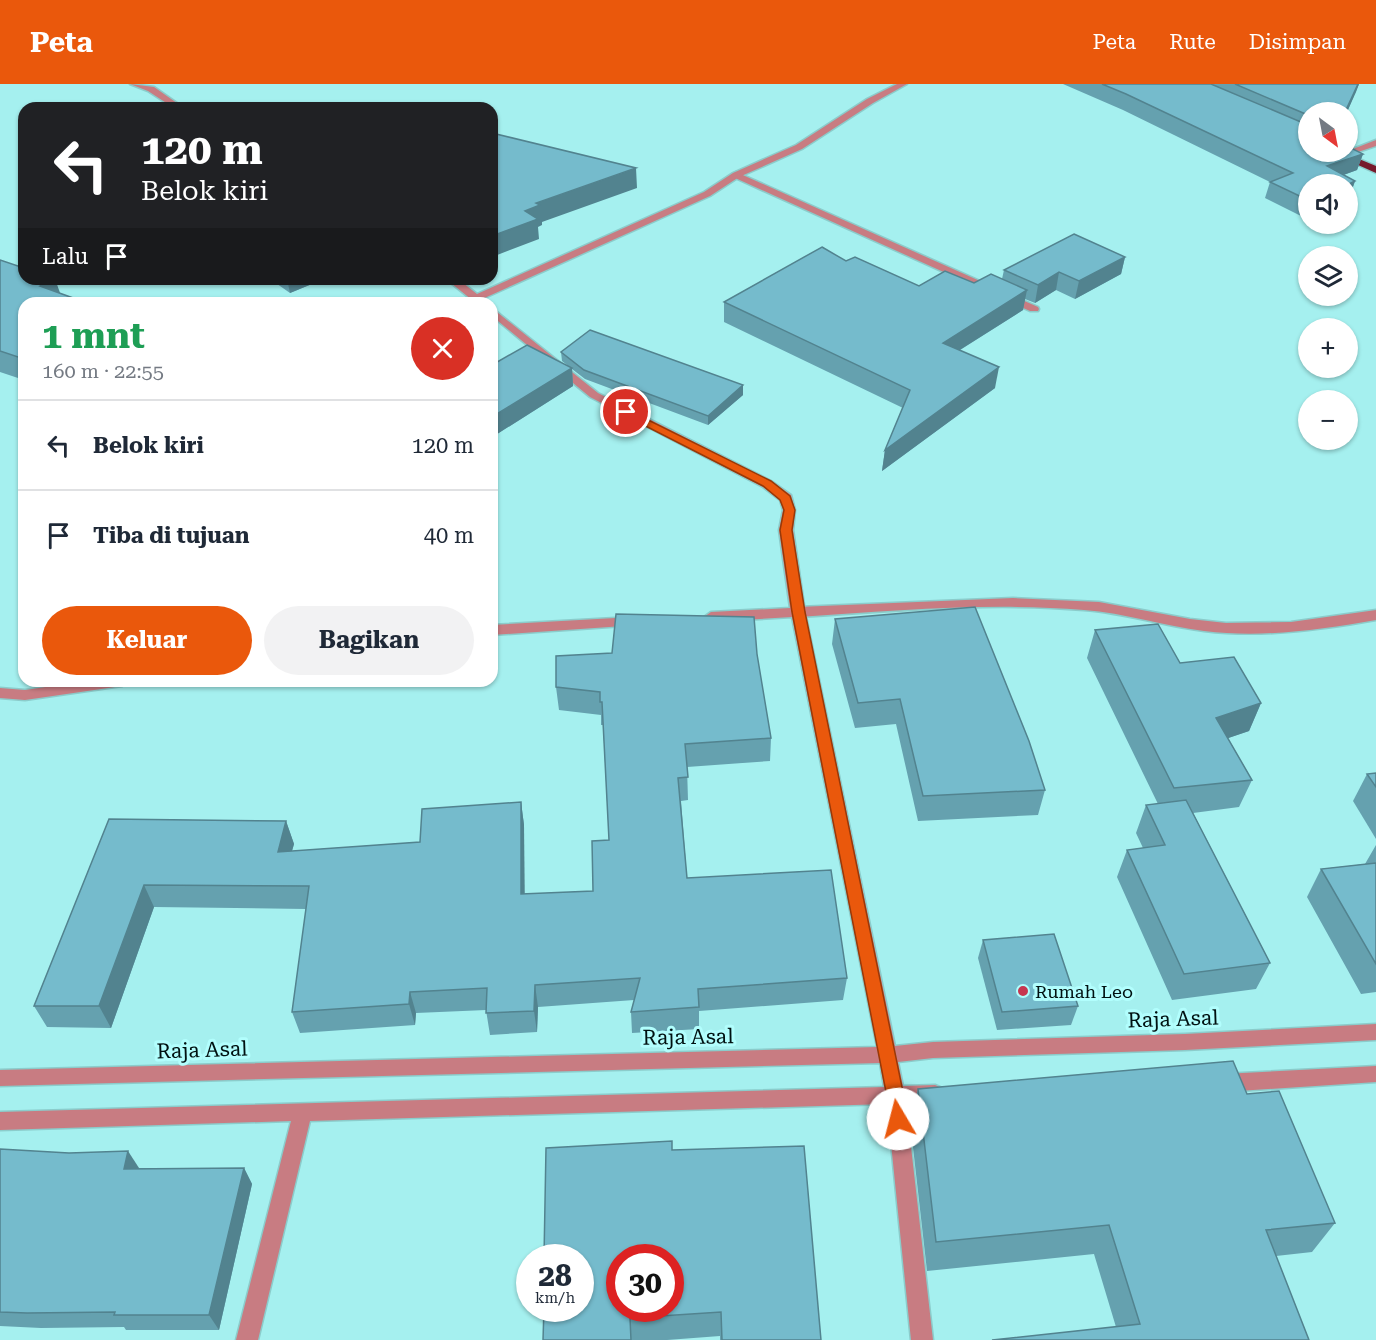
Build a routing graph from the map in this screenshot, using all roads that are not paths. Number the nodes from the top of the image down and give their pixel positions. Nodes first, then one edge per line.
1 (134, 84) edge
2 (903, 84) edge
3 (171, 102) edge
4 (1376, 143) edge
5 (1358, 146) edge
6 (1358, 150) edge
7 (1376, 157) edge
8 (1357, 162) edge
9 (1376, 170) edge
10 (736, 175) junction
11 (459, 285) edge
12 (475, 297) edge
13 (485, 297) edge
14 (1034, 309) dead end
15 (498, 316) edge
16 (798, 612) junction
17 (1376, 615) edge
18 (692, 618) edge
19 (645, 621) edge
20 (498, 630) edge
21 (77, 687) edge
22 (0, 693) edge
23 (1376, 1032) edge
24 (887, 1055) junction
25 (1376, 1074) edge
26 (0, 1078) edge
27 (1199, 1084) edge
28 (953, 1093) edge
29 (896, 1097) junction
30 (303, 1112) junction
31 (0, 1121) edge
32 (247, 1340) edge
33 (922, 1340) edge

1 - 3 street
2 - 10 street
4 - 5 street
6 - 7 highway
8 - 9 highway
10 - 13 street
10 - 14 street
11 - 12 street
15 - 16 street
16 - 17 street
16 - 18 street
16 - 24 street
19 - 20 street
21 - 22 street
23 - 24 street, Raja Asal
24 - 26 street, Raja Asal
24 - 29 street
25 - 27 street
28 - 29 street
29 - 30 street
29 - 33 street
30 - 31 street
30 - 32 street

